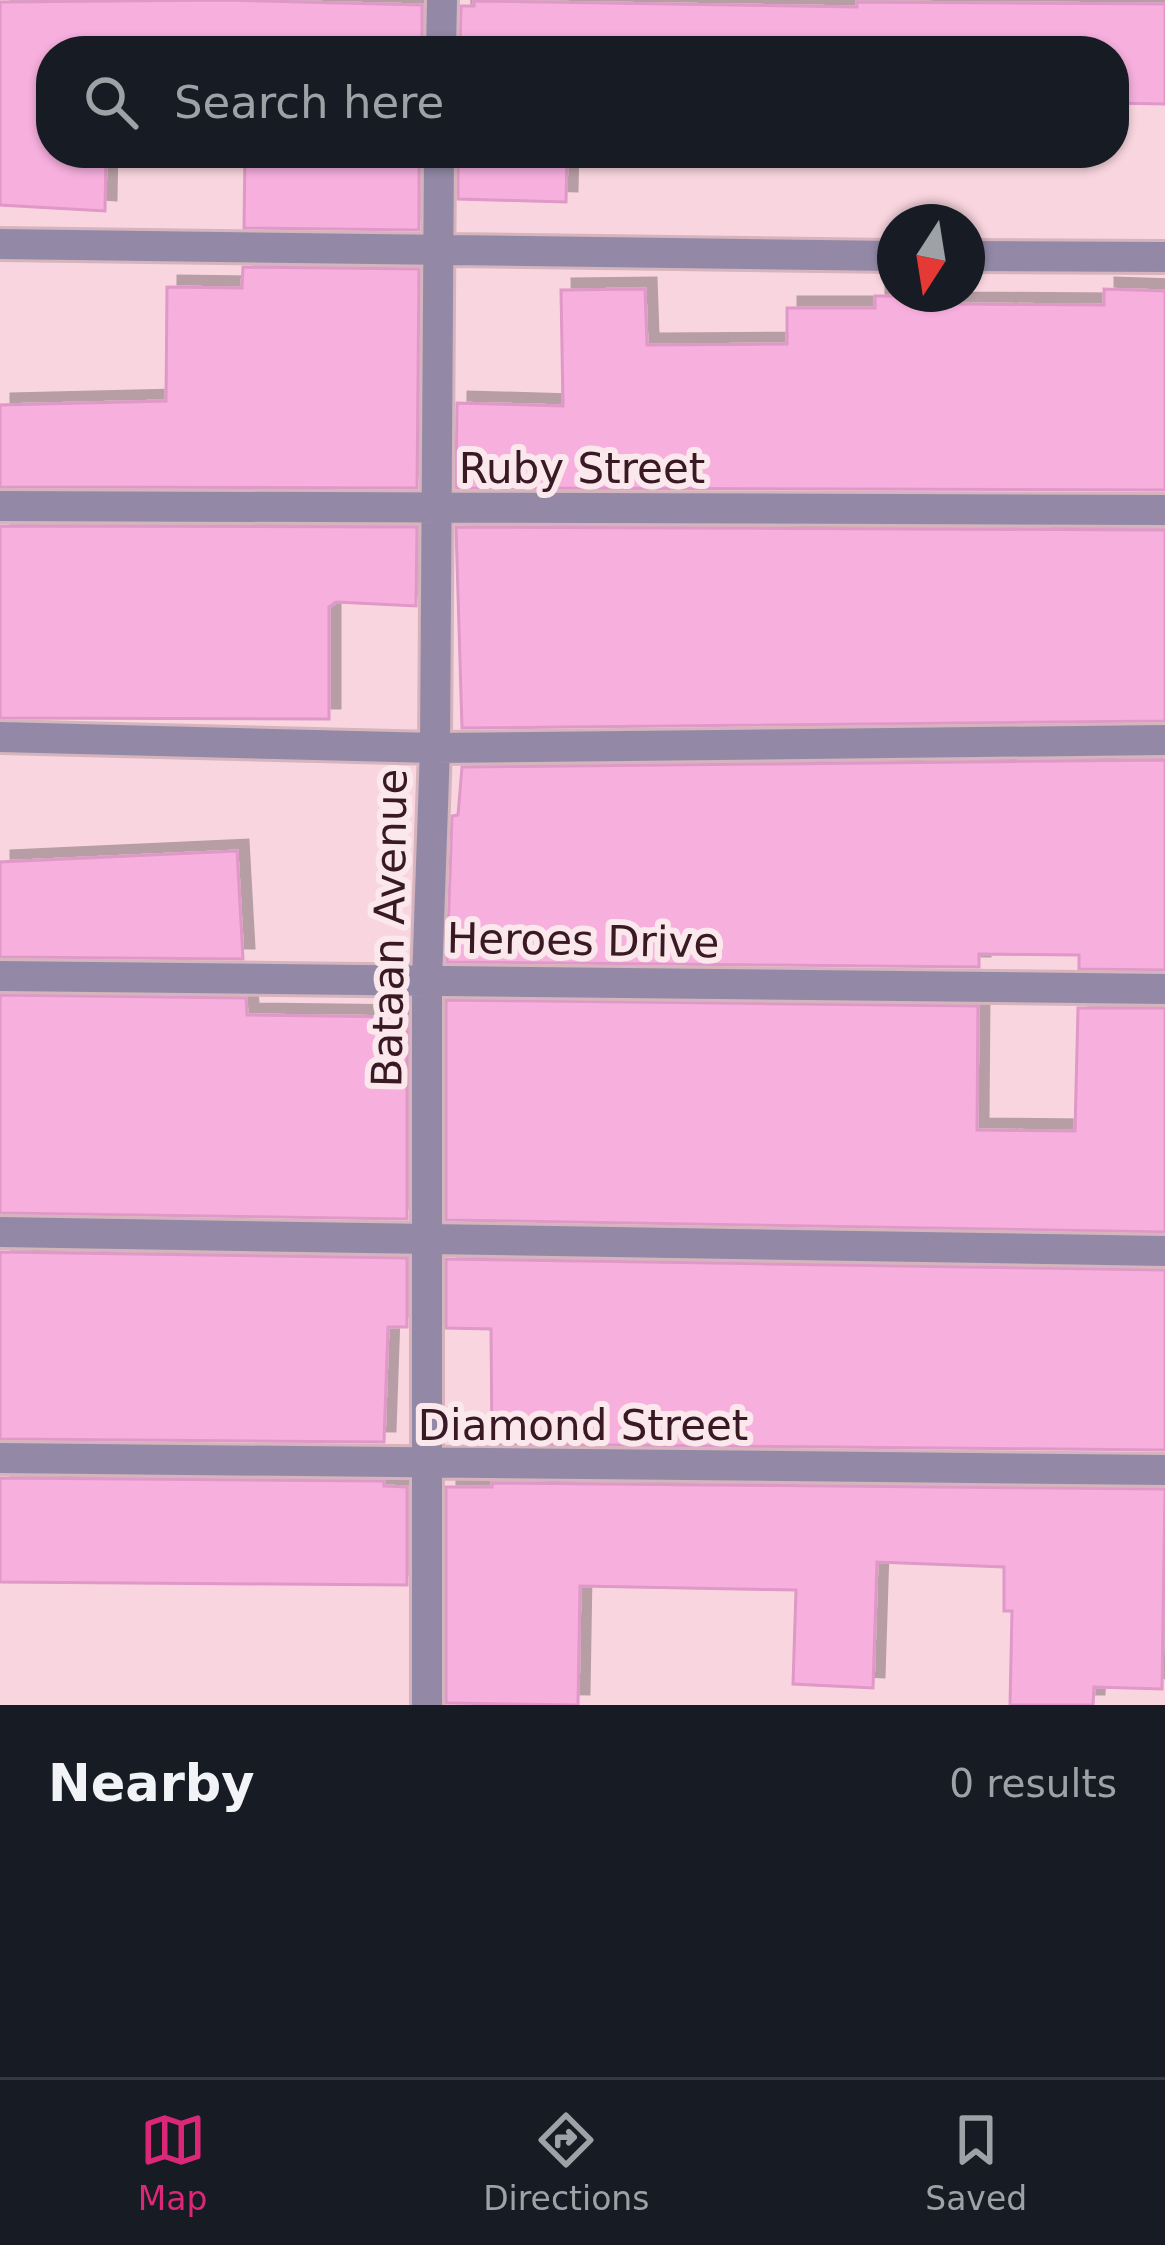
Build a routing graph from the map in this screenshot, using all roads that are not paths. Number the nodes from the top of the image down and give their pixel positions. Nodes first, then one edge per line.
1 (442, 0) edge
2 (441, 36) edge
3 (440, 168) edge
4 (0, 244) edge
5 (438, 253) junction
6 (877, 256) edge
7 (985, 256) edge
8 (1165, 256) edge
9 (0, 506) edge
10 (437, 510) junction
11 (1165, 510) edge
12 (0, 737) edge
13 (1165, 740) edge
14 (435, 748) junction
15 (0, 976) edge
16 (427, 981) junction
17 (1165, 988) edge
18 (0, 1232) edge
19 (426, 1239) junction
20 (1165, 1251) edge
21 (0, 1459) edge
22 (424, 1466) junction
23 (1165, 1470) edge
24 (427, 1705) edge

1 - 2 street
3 - 5 street, Bataan Avenue
4 - 5 street
5 - 6 street
5 - 10 street, Bataan Avenue
7 - 8 street
9 - 10 street, Ruby Street
10 - 11 street, Ruby Street
10 - 14 street, Bataan Avenue
12 - 14 street
13 - 14 street
14 - 16 street, Bataan Avenue
15 - 16 street, Heroes Drive
16 - 17 street, Heroes Drive
16 - 19 street, Bataan Avenue
18 - 19 street
19 - 20 street
19 - 22 street, Bataan Avenue
21 - 22 street, Diamond Street
22 - 23 street, Diamond Street
22 - 24 street, Bataan Avenue

